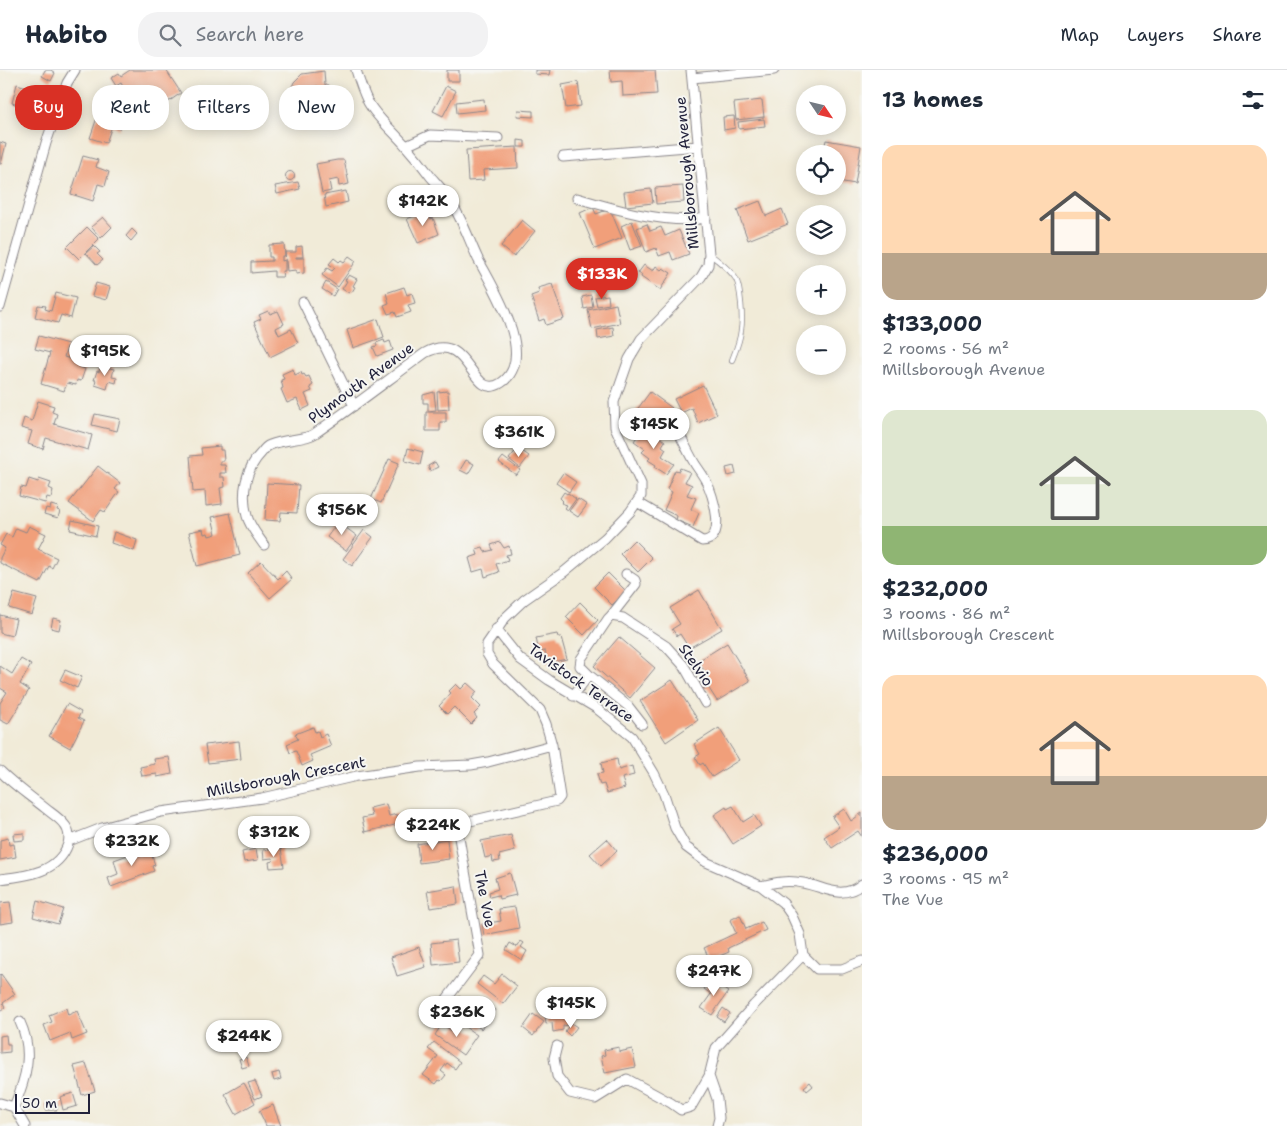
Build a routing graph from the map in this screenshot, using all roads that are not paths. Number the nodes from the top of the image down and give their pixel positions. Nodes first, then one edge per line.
1 (75, 70) edge
2 (356, 70) edge
3 (774, 70) edge
4 (692, 74) edge
5 (498, 138) dead end
6 (406, 146) junction
7 (699, 146) junction
8 (563, 157) dead end
9 (577, 198) dead end
10 (706, 218) junction
11 (709, 254) junction
12 (303, 302) dead end
13 (0, 307) edge
14 (732, 360) dead end
15 (354, 406) junction
16 (679, 433) dead end
17 (637, 502) junction
18 (264, 545) dead end
19 (626, 574) dead end
20 (611, 616) junction
21 (496, 629) junction
22 (589, 675) junction
23 (572, 696) junction
24 (705, 703) dead end
25 (642, 724) dead end
26 (552, 744) junction
27 (0, 771) edge
28 (69, 841) junction
29 (0, 879) edge
30 (862, 884) edge
31 (762, 886) junction
32 (804, 955) junction
33 (862, 961) edge
34 (443, 1004) dead end
35 (20, 1022) dead end
36 (557, 1046) dead end
37 (709, 1076) junction
38 (0, 1103) edge
39 (14, 1107) junction
40 (25, 1126) edge
41 (717, 1126) edge

1 - 13 street
2 - 6 street, Plymouth Avenue
3 - 4 street
4 - 7 street, Millsborough Avenue
5 - 6 street
6 - 15 street, Plymouth Avenue
7 - 8 street
7 - 10 street, Millsborough Avenue
9 - 10 street
10 - 11 street, Millsborough Avenue
11 - 14 lane
11 - 17 street, Millsborough Avenue
12 - 15 street
15 - 18 street, Plymouth Avenue
16 - 17 street
17 - 21 street
19 - 20 street
20 - 22 street
20 - 24 street, Stelvio
21 - 23 street, Tavistock Terrace
21 - 26 street
22 - 23 street
22 - 25 street
23 - 31 street, Tavistock Terrace
26 - 28 street, Millsborough Crescent
26 - 34 street, The Vue
27 - 28 street
28 - 29 street
30 - 31 street
31 - 32 street, Tavistock Terrace
32 - 33 street
32 - 37 street
35 - 39 street
36 - 37 street
37 - 41 street
38 - 39 street
39 - 40 street

